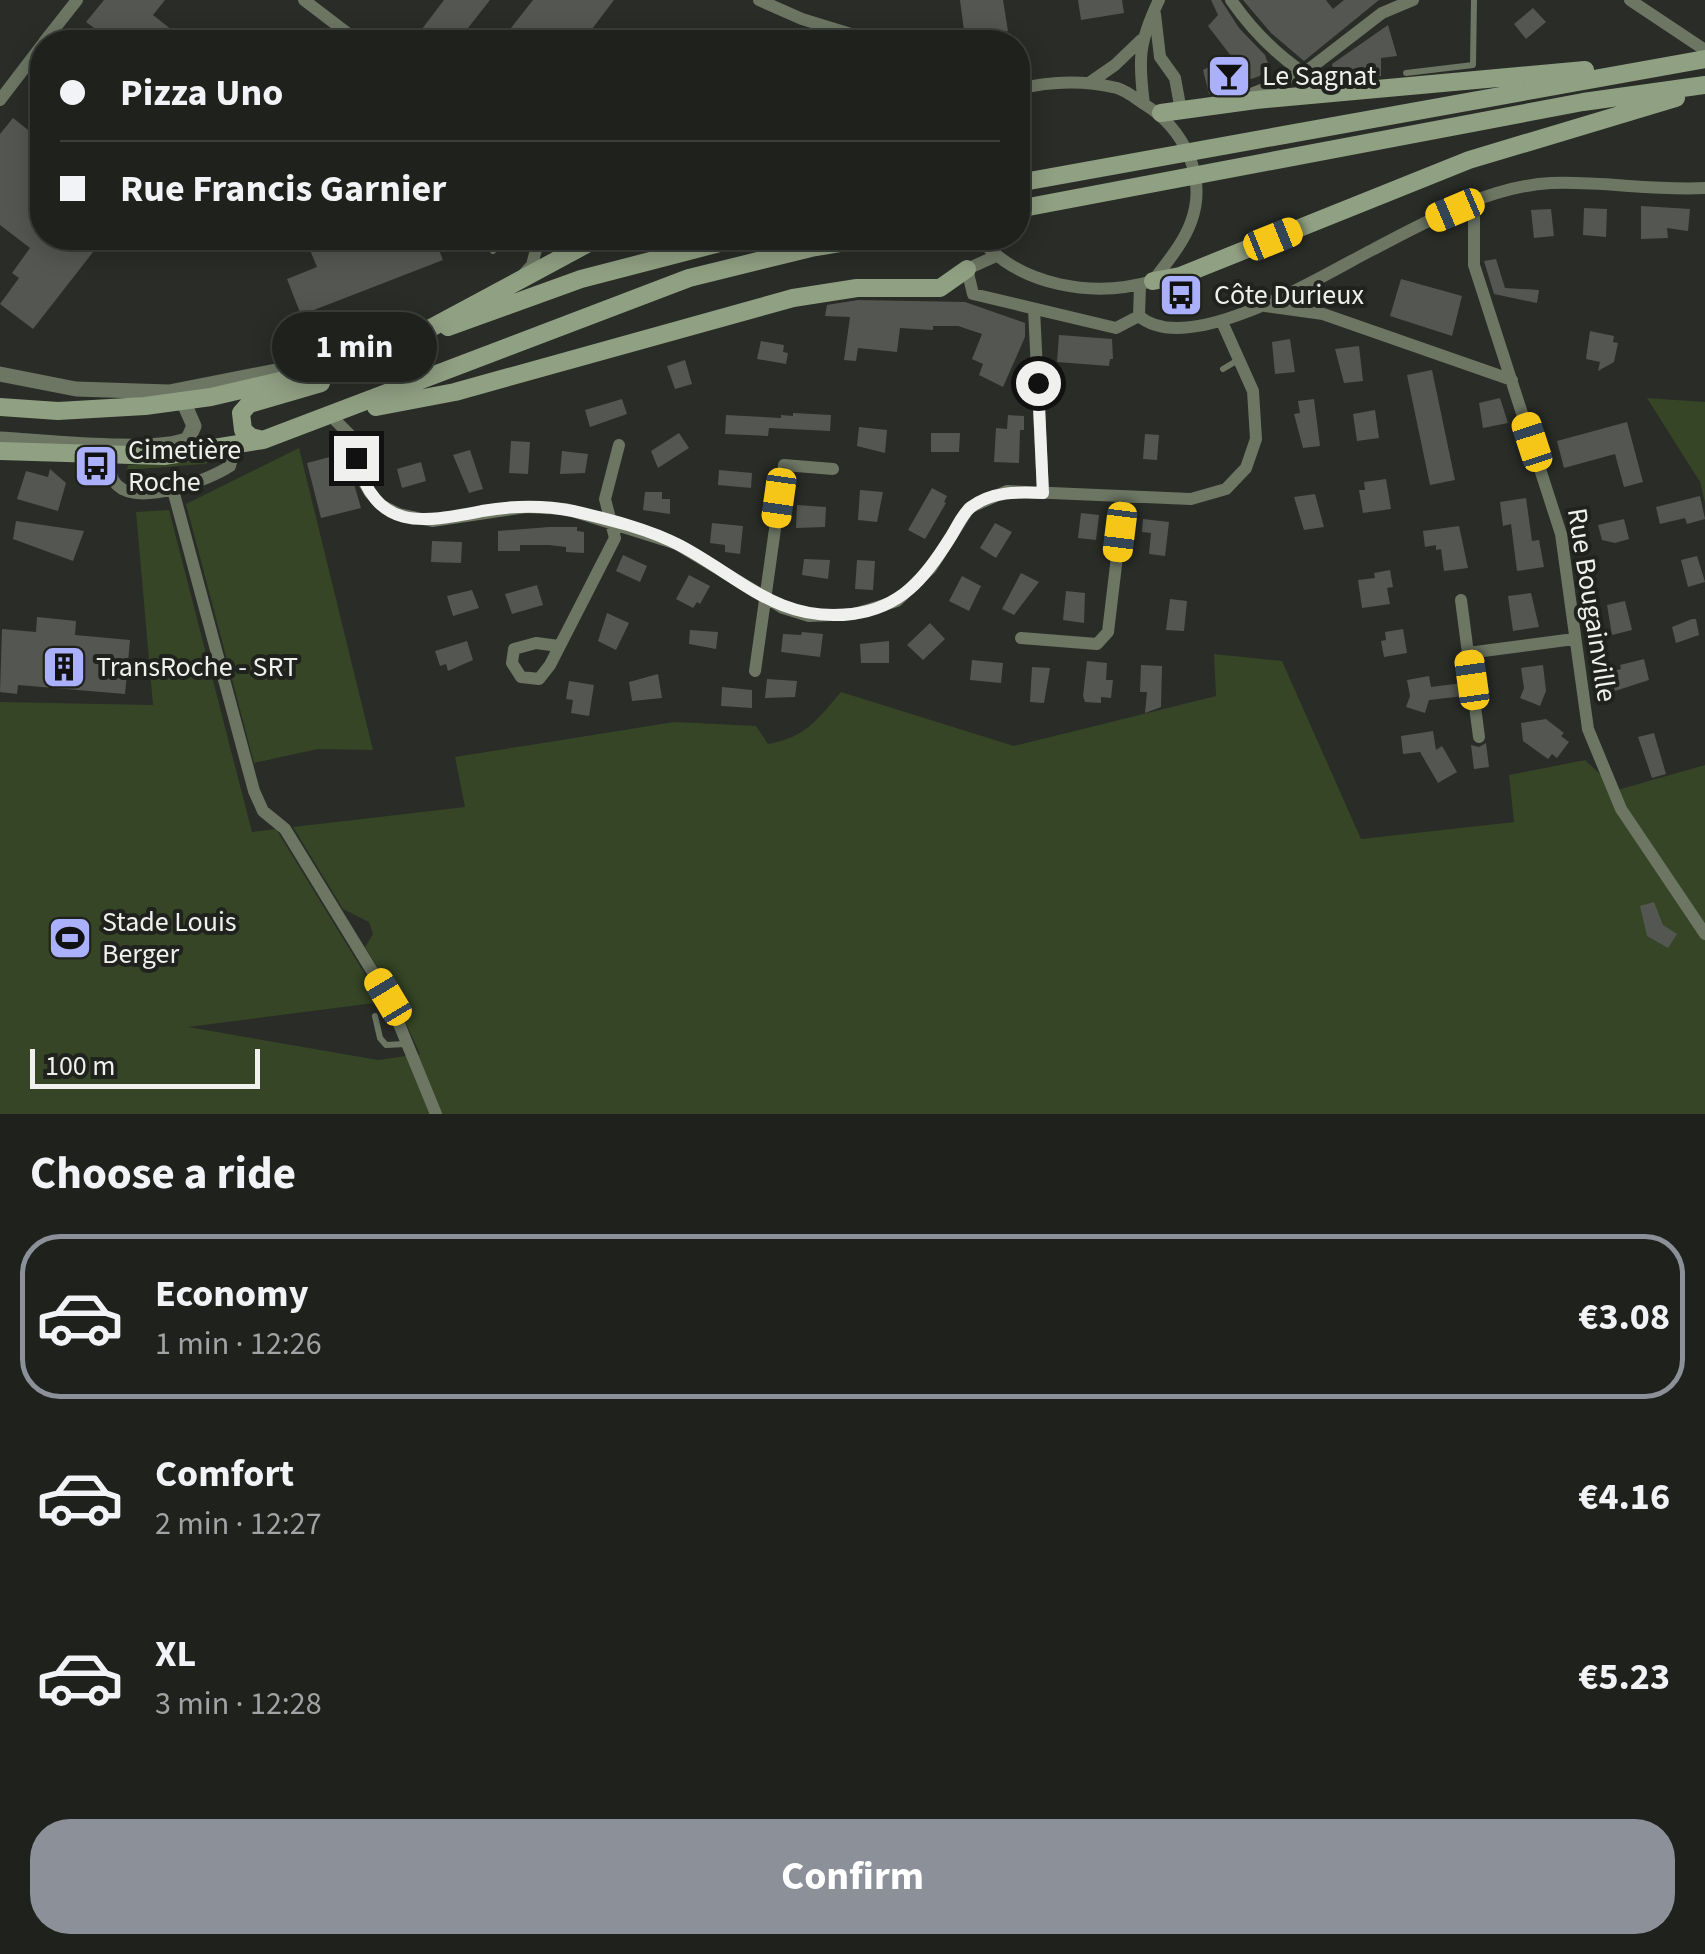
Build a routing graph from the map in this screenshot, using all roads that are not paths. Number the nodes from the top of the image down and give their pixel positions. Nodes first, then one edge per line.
1 (77, 0) edge
2 (304, 0) edge
3 (759, 0) edge
4 (1232, 0) edge
5 (1414, 0) edge
6 (1474, 0) edge
7 (1630, 0) edge
8 (1157, 5) edge
9 (1385, 6) edge
10 (54, 30) edge
11 (343, 30) edge
12 (837, 30) edge
13 (1141, 40) junction
14 (1705, 50) edge
15 (1705, 59) edge
16 (30, 61) edge
17 (1304, 73) junction
18 (1406, 73) dead end
19 (1089, 83) junction
20 (1030, 87) edge
21 (1705, 87) edge
22 (0, 100) edge
23 (1227, 104) junction
24 (1152, 109) junction
25 (1181, 111) junction
26 (1030, 181) edge
27 (1705, 188) edge
28 (1474, 203) junction
29 (1030, 208) edge
30 (536, 250) edge
31 (575, 250) edge
32 (693, 250) edge
33 (810, 250) edge
34 (984, 250) edge
35 (993, 250) edge
36 (967, 269) junction
37 (518, 280) junction
38 (1146, 283) junction
39 (1262, 306) junction
40 (1034, 309) junction
41 (1144, 321) junction
42 (1222, 322) junction
43 (392, 348) junction
44 (1240, 360) junction
45 (1223, 369) dead end
46 (0, 374) edge
47 (1512, 380) junction
48 (176, 396) junction
49 (0, 407) edge
50 (331, 416) junction
51 (0, 439) edge
52 (262, 440) junction
53 (235, 446) junction
54 (618, 446) dead end
55 (0, 451) edge
56 (110, 455) junction
57 (833, 470) dead end
58 (173, 490) junction
59 (1043, 493) junction
60 (1124, 498) junction
61 (610, 520) junction
62 (765, 597) junction
63 (1461, 600) dead end
64 (1021, 638) dead end
65 (1574, 639) junction
66 (558, 646) dead end
67 (1468, 652) junction
68 (755, 672) dead end
69 (1479, 737) dead end
70 (1705, 934) edge
71 (375, 1016) dead end
72 (405, 1044) junction
73 (436, 1114) edge

1 - 10 street
2 - 11 street
3 - 12 street
4 - 17 street
5 - 9 street
6 - 18 lane
7 - 14 street
8 - 13 street
8 - 25 street
9 - 17 street
13 - 19 street
13 - 24 street
15 - 23 main road
15 - 26 main road
16 - 22 street
17 - 23 street
19 - 20 street
19 - 24 street
21 - 29 main road
21 - 38 main road
23 - 25 main road
24 - 25 main road
24 - 38 street
27 - 28 street
28 - 39 street
28 - 47 street, Rue Bougainville
30 - 37 street
31 - 37 main road
32 - 43 main road
33 - 50 main road
34 - 36 street
35 - 38 street
36 - 40 street
36 - 50 main road
37 - 43 main road
38 - 41 street
39 - 42 street
39 - 47 street
40 - 41 street
40 - 59 street
41 - 42 street
42 - 44 street
43 - 48 main road
43 - 52 main road
44 - 45 lane
44 - 60 street
46 - 48 street
47 - 65 street, Rue Bougainville
48 - 49 main road
48 - 51 street
50 - 52 main road
50 - 61 street
52 - 53 main road
53 - 56 main road
53 - 58 street
54 - 61 street
55 - 56 main road
56 - 58 street
57 - 62 street
58 - 72 street
59 - 60 street
59 - 62 street
60 - 64 street
61 - 62 street
61 - 66 street
62 - 68 street
63 - 67 street
65 - 67 street
65 - 70 street, Rue Bougainville
67 - 69 street
71 - 72 lane
72 - 73 street

